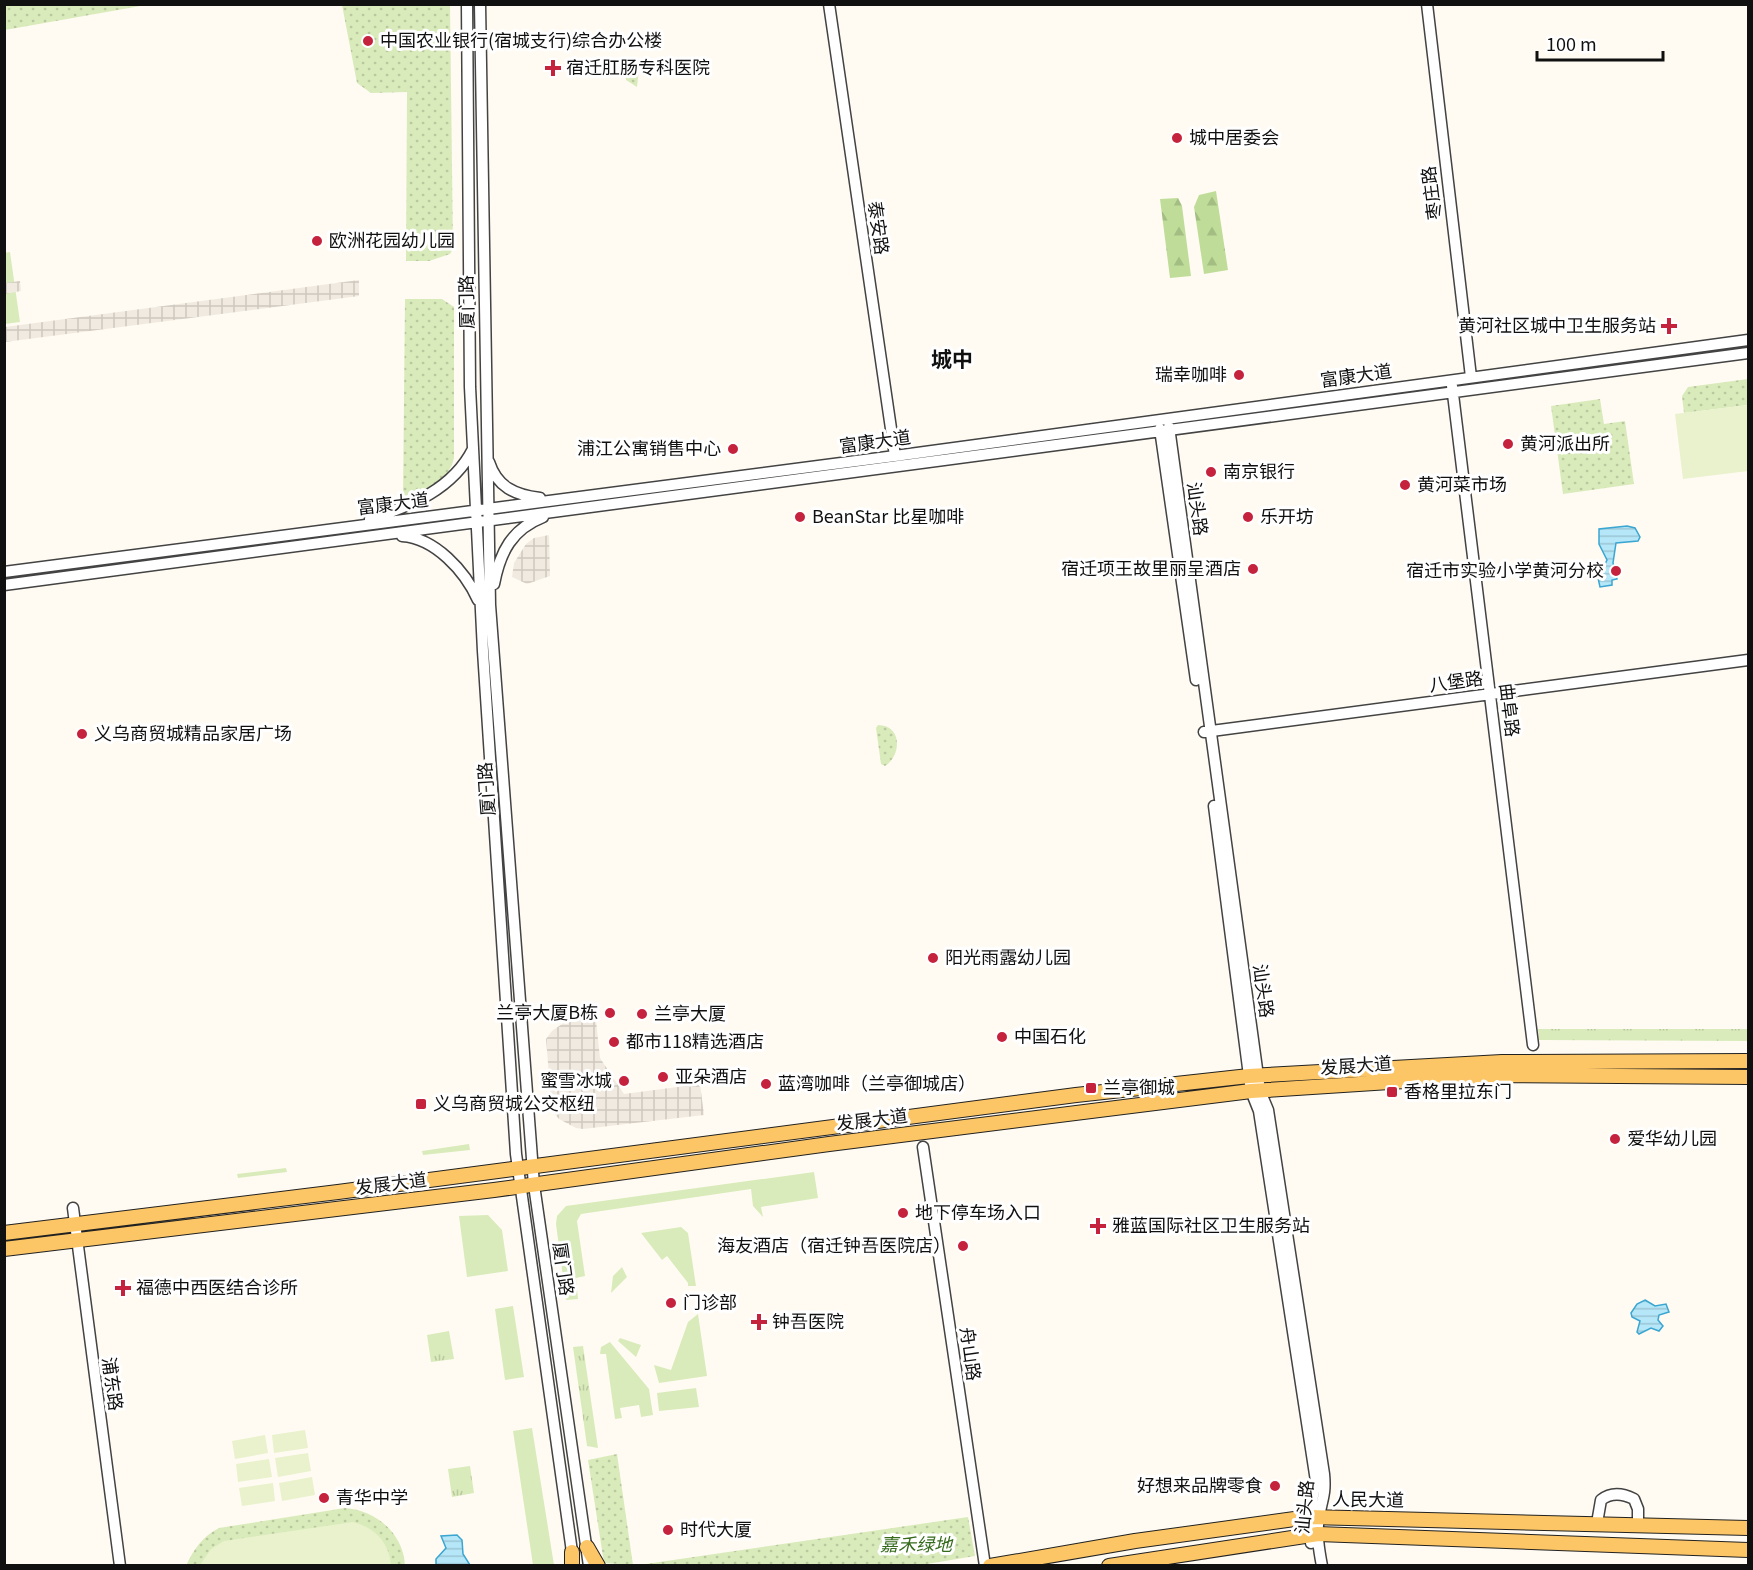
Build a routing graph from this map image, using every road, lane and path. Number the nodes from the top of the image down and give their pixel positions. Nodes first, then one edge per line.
1 (467, 4) edge
2 (480, 4) edge
3 (829, 4) edge
4 (1427, 4) edge
5 (1749, 340) edge
6 (1749, 353) edge
7 (1471, 377) junction
8 (1451, 380) junction
9 (1452, 393) junction
10 (1163, 419) junction
11 (1165, 432) junction
12 (473, 449) junction
13 (486, 453) junction
14 (895, 456) junction
15 (558, 505) junction
16 (488, 515) junction
17 (476, 516) junction
18 (345, 527) junction
19 (348, 538) junction
20 (4, 572) edge
21 (4, 585) edge
22 (486, 606) junction
23 (1749, 660) edge
24 (1490, 694) junction
25 (1207, 732) junction
26 (1533, 1045) dead end
27 (1749, 1061) edge
28 (1254, 1076) junction
29 (1749, 1077) edge
30 (1256, 1091) junction
31 (923, 1147) dead end
32 (533, 1167) junction
33 (517, 1169) junction
34 (534, 1185) junction
35 (519, 1187) junction
36 (73, 1208) dead end
37 (74, 1224) junction
38 (4, 1233) edge
39 (76, 1240) junction
40 (4, 1249) edge
41 (1314, 1516) junction
42 (1597, 1523) junction
43 (1638, 1525) junction
44 (1706, 1527) junction
45 (1749, 1528) edge
46 (1314, 1535) junction
47 (587, 1547) junction
48 (1706, 1548) junction
49 (1749, 1550) edge
50 (573, 1561) edge
51 (120, 1566) edge
52 (589, 1566) edge
53 (598, 1566) edge
54 (985, 1566) edge
55 (990, 1566) edge
56 (1109, 1566) edge
57 (1315, 1566) edge
58 (1322, 1566) edge

1 - 12 street, 厦门路
2 - 13 street, 厦门路
3 - 14 street, 泰安路
4 - 7 street, 枣庄路
5 - 7 street, 富康大道
6 - 9 street, 富康大道
7 - 8 street, 富康大道
8 - 9 street, 曲阜路
8 - 10 street, 富康大道
9 - 11 street, 富康大道
9 - 24 street, 曲阜路
10 - 11 street, 汕头路
10 - 14 street, 富康大道
11 - 15 street, 富康大道
11 - 25 street, 汕头路
12 - 17 street, 厦门路
12 - 18 street
13 - 15 street
13 - 16 street, 厦门路
14 - 15 street, 富康大道
15 - 16 street, 富康大道
15 - 22 street
16 - 17 street, 富康大道
16 - 22 street, 厦门路
17 - 18 street, 富康大道
17 - 19 street, 富康大道
17 - 22 street, 厦门路
18 - 20 street, 富康大道
19 - 21 street, 富康大道
19 - 22 street
22 - 32 street, 厦门路
22 - 33 street, 厦门路
23 - 24 street, 八堡路
24 - 25 street, 八堡路
24 - 26 street, 曲阜路
25 - 28 street, 汕头路
27 - 28 main road, 发展大道
28 - 30 street, 汕头路
28 - 32 main road, 发展大道
29 - 30 main road, 发展大道
30 - 34 main road, 发展大道
30 - 41 street, 汕头路
31 - 54 street, 舟山路
32 - 33 main road, 发展大道
32 - 34 street, 厦门路
33 - 35 street, 厦门路
33 - 37 main road, 发展大道
34 - 35 main road, 发展大道
34 - 47 street, 厦门路
35 - 39 main road, 发展大道
35 - 50 street, 厦门路
36 - 37 street, 浦东路
37 - 38 main road, 发展大道
37 - 39 street, 浦东路
39 - 40 main road, 发展大道
39 - 51 street, 浦东路
41 - 42 main road, 人民大道
41 - 46 street, 汕头路
41 - 55 main road, 人民大道
42 - 43 main road, 人民大道
42 - 43 street
43 - 44 main road, 人民大道
44 - 45 main road, 人民大道
44 - 48 main road
46 - 48 main road, 人民大道
46 - 56 main road, 人民大道
46 - 57 street, 汕头路
46 - 58 street, 汕头路
47 - 52 street, 厦门路
47 - 53 main road
48 - 49 main road, 人民大道

